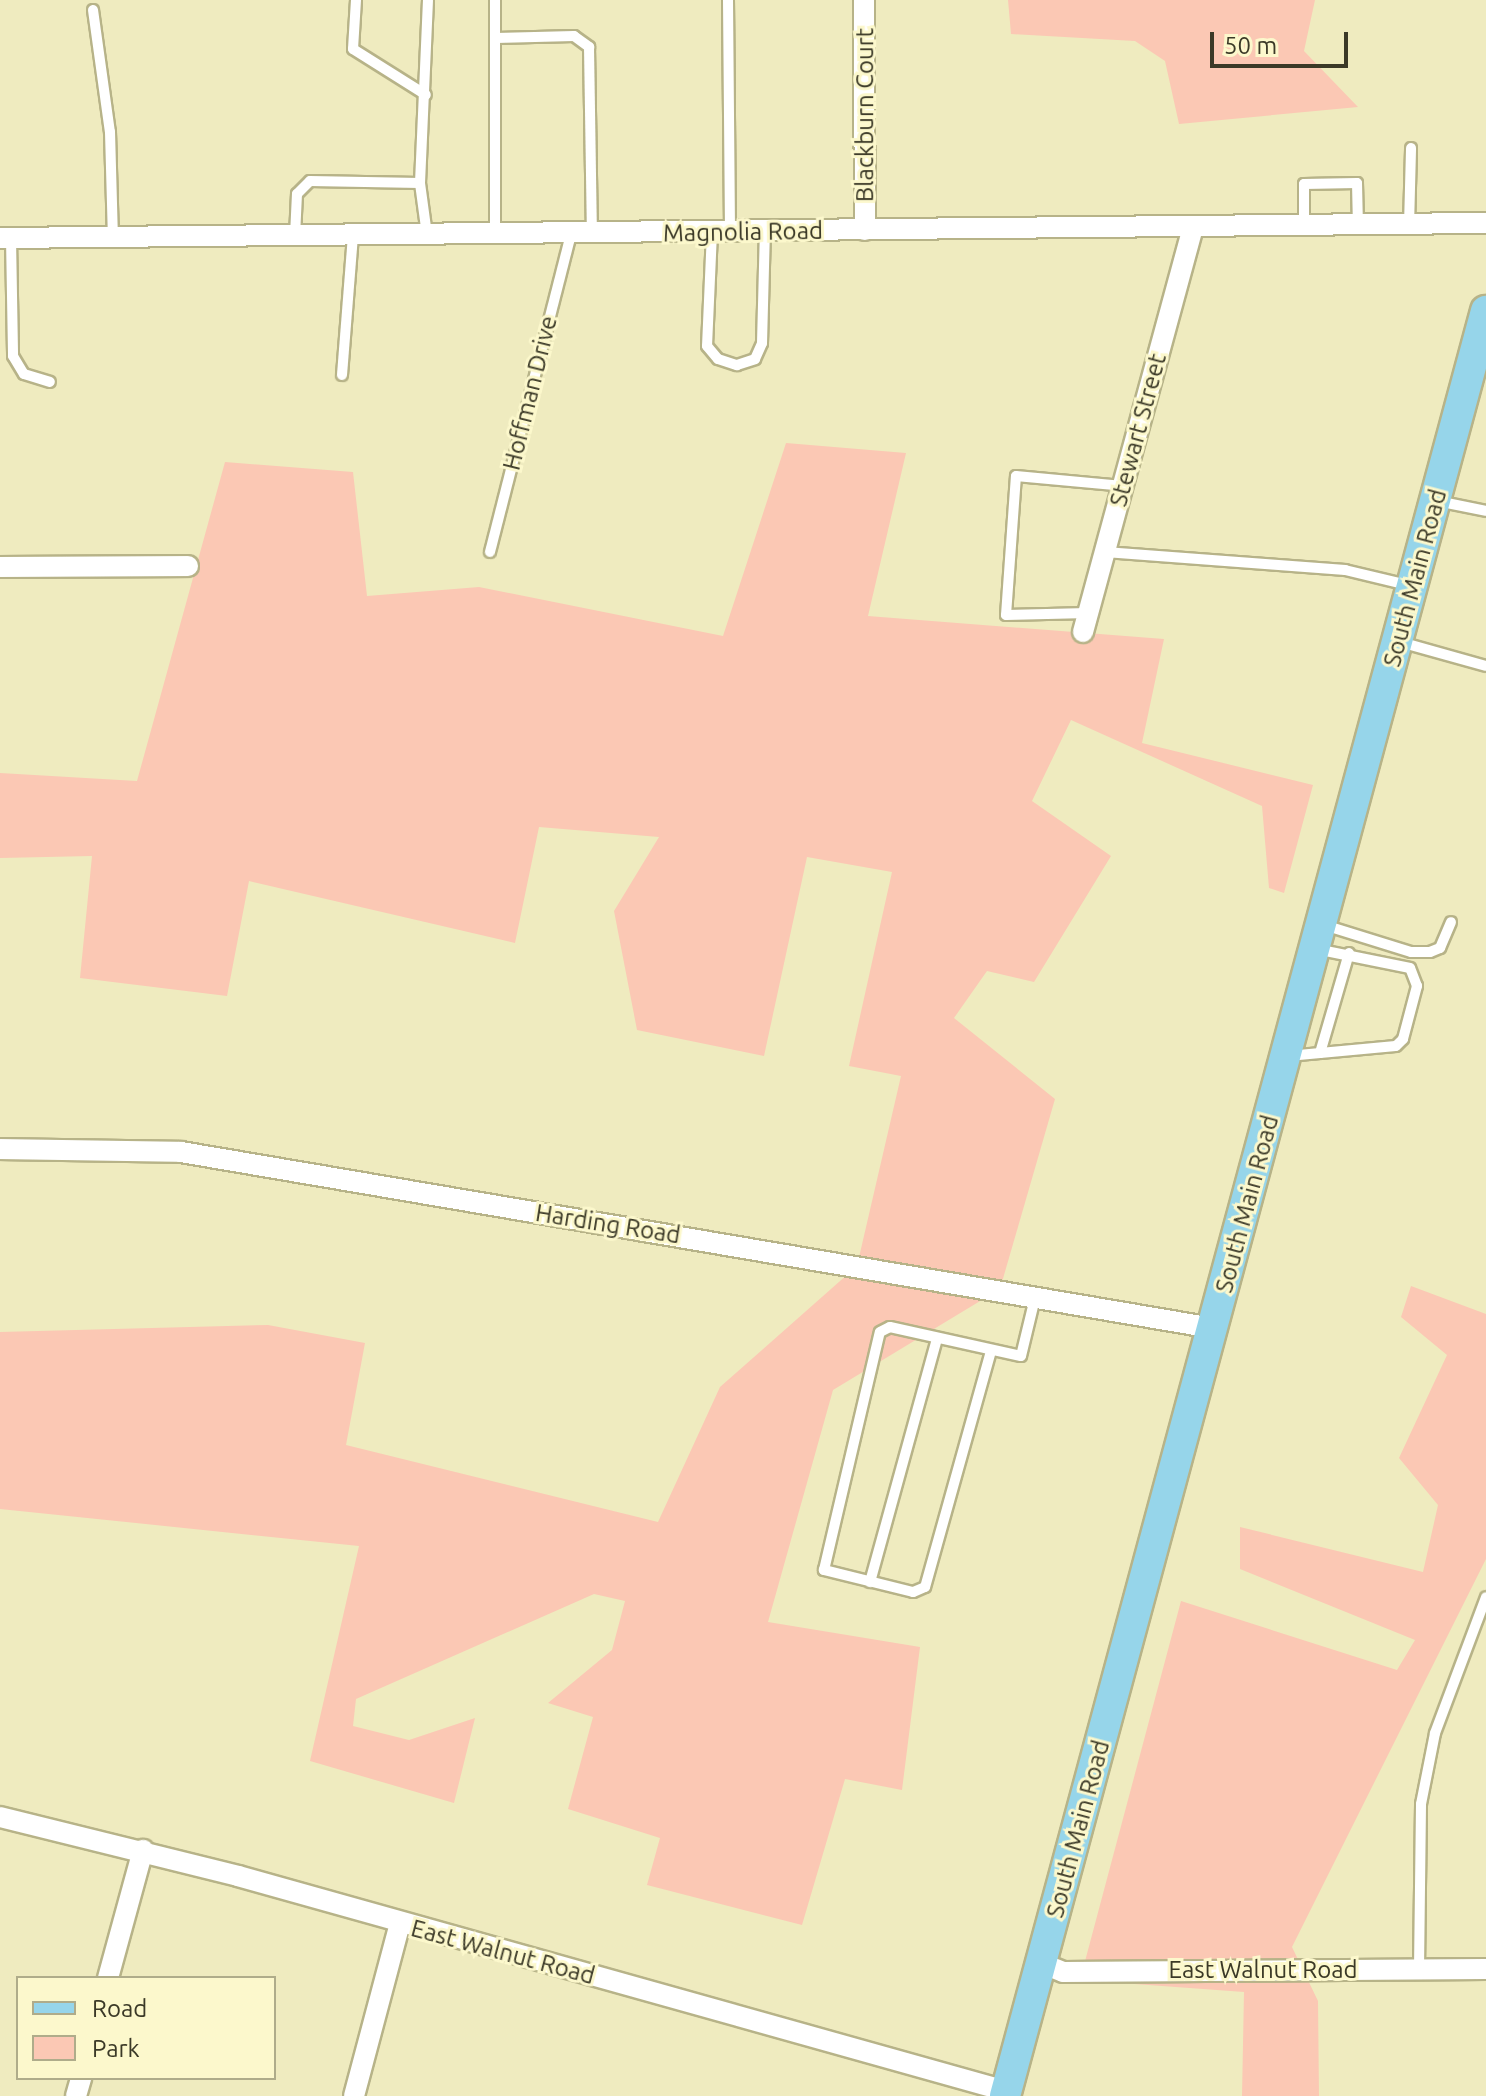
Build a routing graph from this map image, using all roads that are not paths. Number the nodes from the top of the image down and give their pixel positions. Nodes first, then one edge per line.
1 (356, 0) edge
2 (428, 0) edge
3 (495, 0) edge
4 (728, 0) edge
5 (864, 0) edge
6 (93, 10) dead end
7 (496, 38) junction
8 (426, 95) junction
9 (1411, 148) dead end
10 (420, 183) junction
11 (1486, 223) edge
12 (1358, 226) junction
13 (1409, 226) junction
14 (1304, 227) junction
15 (1193, 228) junction
16 (865, 230) junction
17 (721, 232) junction
18 (765, 232) junction
19 (592, 233) junction
20 (495, 234) junction
21 (571, 234) junction
22 (353, 235) junction
23 (427, 235) junction
24 (295, 236) junction
25 (113, 237) junction
26 (6, 238) edge
27 (1486, 311) edge
28 (342, 375) dead end
29 (50, 382) dead end
30 (1123, 486) junction
31 (1436, 501) junction
32 (1486, 511) edge
33 (490, 552) dead end
34 (1105, 552) junction
35 (188, 566) dead end
36 (0, 567) edge
37 (1413, 586) junction
38 (1086, 623) joint
39 (1398, 641) junction
40 (1486, 666) edge
41 (1451, 922) dead end
42 (1319, 936) junction
43 (1349, 953) junction
44 (1320, 1053) junction
45 (1286, 1056) junction
46 (0, 1149) edge
47 (1035, 1298) junction
48 (1213, 1328) junction
49 (937, 1338) junction
50 (991, 1351) junction
51 (870, 1582) junction
52 (1486, 1597) edge
53 (0, 1817) edge
54 (143, 1850) junction
55 (400, 1923) junction
56 (1041, 1963) junction
57 (1419, 1969) junction
58 (1486, 1969) edge
59 (109, 1976) edge
60 (1005, 2093) edge
61 (354, 2096) edge

1 - 8 lane
2 - 8 lane
3 - 7 lane
4 - 17 lane
5 - 16 street, Blackburn Court
6 - 25 lane
7 - 19 lane
7 - 20 lane
8 - 10 lane
9 - 13 lane
10 - 23 lane
10 - 24 lane
11 - 13 street, Magnolia Road
12 - 13 street, Magnolia Road
12 - 14 street, Magnolia Road
12 - 14 lane
14 - 15 street, Magnolia Road
15 - 16 street, Magnolia Road
15 - 30 street, Stewart Street
16 - 18 street, Magnolia Road
17 - 18 street, Magnolia Road
17 - 18 lane
17 - 19 street, Magnolia Road
19 - 21 street, Magnolia Road
20 - 21 street, Magnolia Road
20 - 23 street, Magnolia Road
21 - 33 lane, Hoffman Drive
22 - 23 street, Magnolia Road
22 - 24 street, Magnolia Road
22 - 28 lane
24 - 25 street, Magnolia Road
25 - 26 street, Magnolia Road
26 - 29 lane
27 - 31 main road, South Main Road
30 - 34 street, Stewart Street
30 - 38 lane
31 - 32 lane
31 - 37 main road, South Main Road
34 - 37 lane
34 - 38 street, Stewart Street
35 - 36 street
37 - 39 main road, South Main Road
39 - 40 lane
39 - 42 main road, South Main Road
41 - 42 lane
42 - 43 lane
42 - 45 main road, South Main Road
43 - 44 lane
43 - 44 lane
44 - 45 lane
45 - 48 main road, South Main Road
46 - 47 street, Harding Road
47 - 48 street, Harding Road
47 - 50 lane
48 - 56 main road, South Main Road
49 - 50 lane
49 - 51 lane
49 - 51 lane
50 - 51 lane
52 - 57 lane
53 - 54 street, East Walnut Road
54 - 55 street, East Walnut Road
54 - 59 street
55 - 60 street, East Walnut Road
55 - 61 street
56 - 57 street, East Walnut Road
56 - 60 main road, South Main Road
57 - 58 street, East Walnut Road

